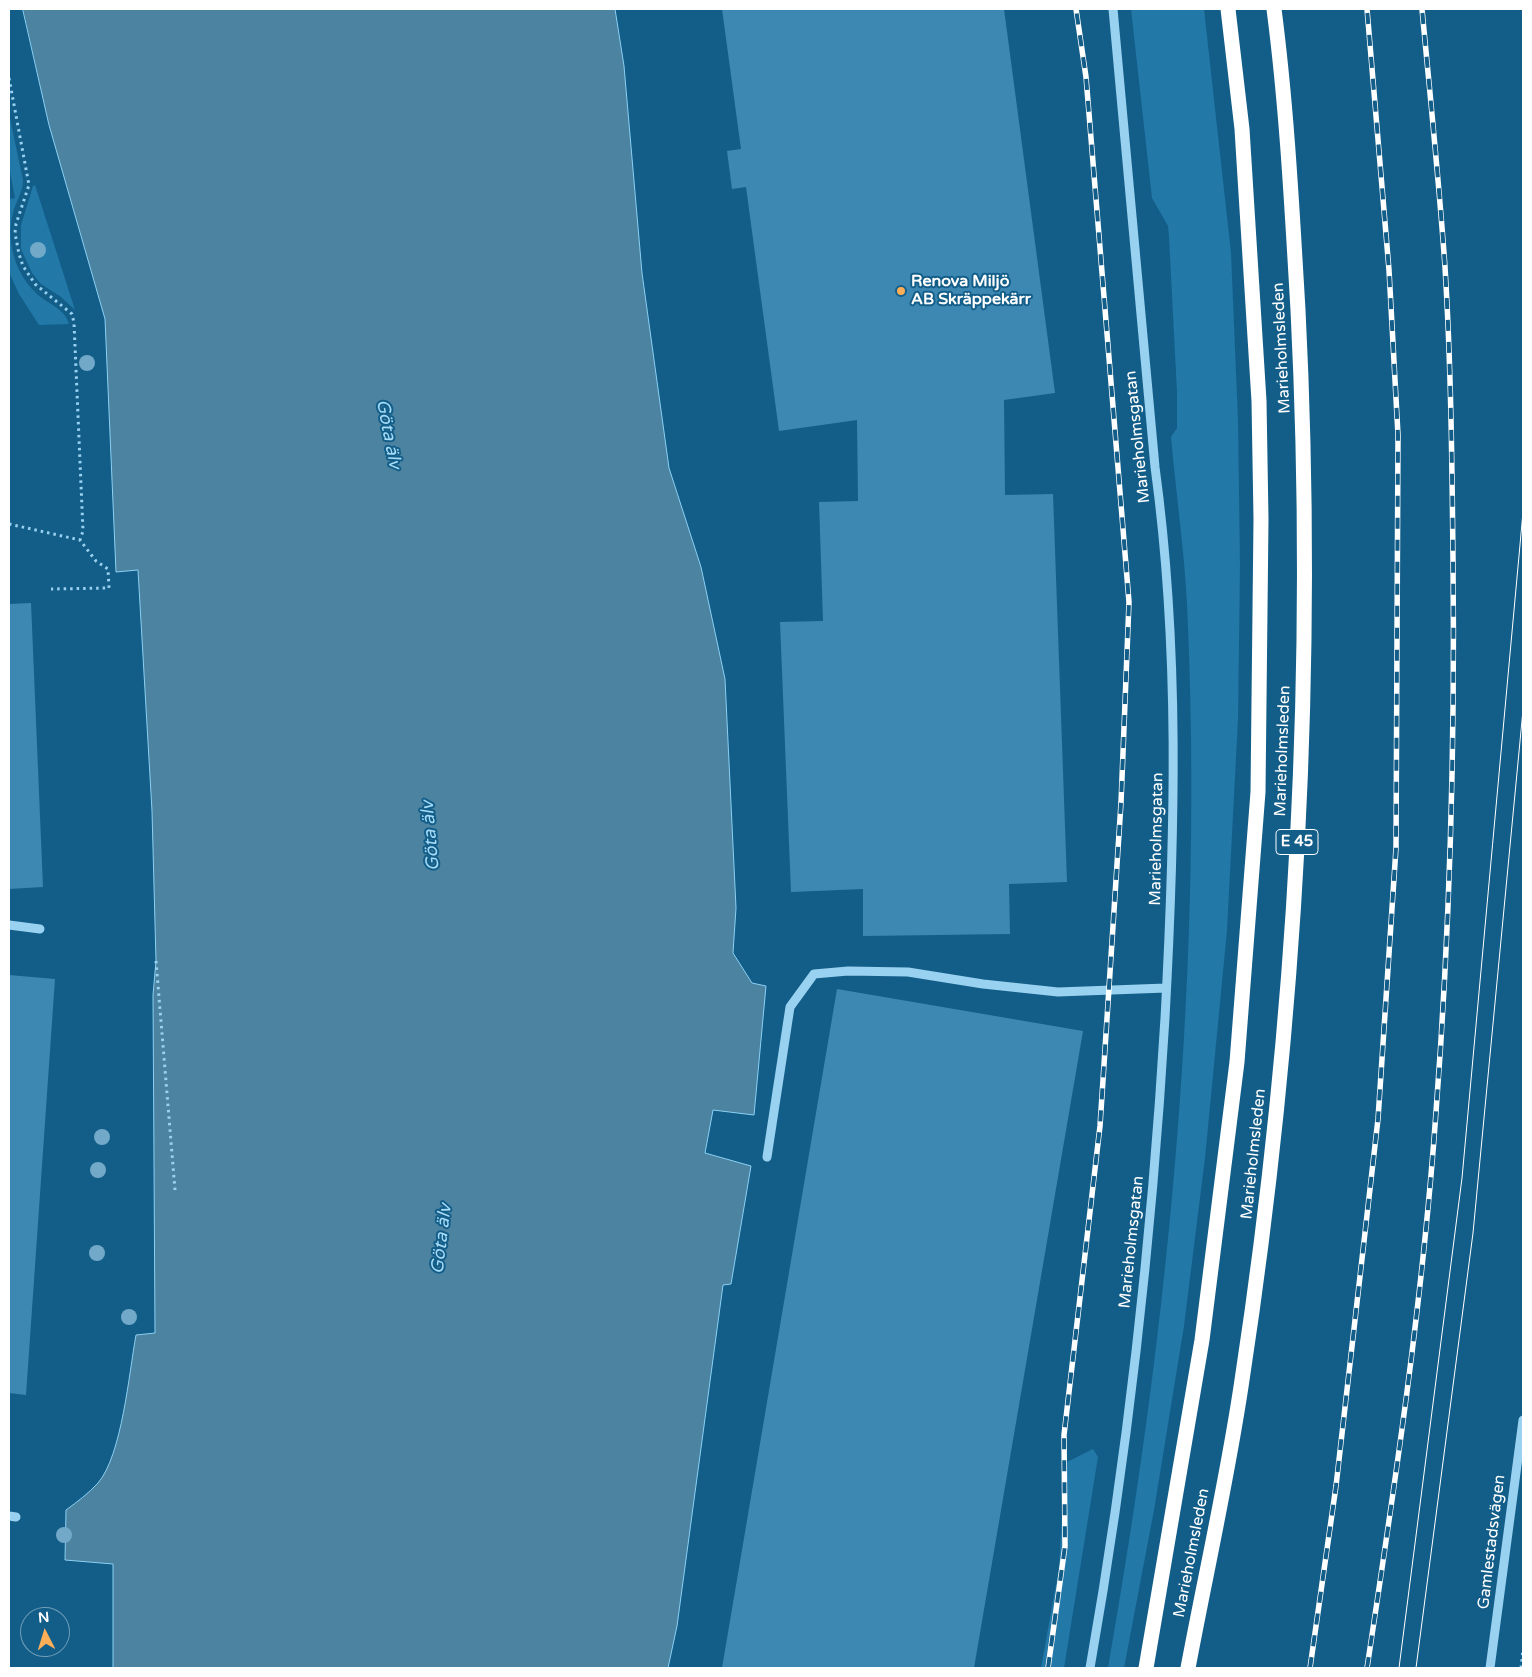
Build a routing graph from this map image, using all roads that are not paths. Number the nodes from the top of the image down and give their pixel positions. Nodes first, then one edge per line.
1 (1113, 9) edge
2 (1228, 9) edge
3 (1274, 9) edge
4 (9, 925) edge
5 (40, 929) dead end
6 (1166, 988) junction
7 (767, 1157) dead end
8 (1523, 1420) edge
9 (1090, 1668) edge
10 (1146, 1668) edge
11 (1188, 1668) edge
12 (1490, 1668) edge

1 - 6 street, Marieholmsgatan
2 - 10 highway, Marieholmsleden / E 45
3 - 11 highway, Marieholmsleden / E 45
4 - 5 street
6 - 7 street
6 - 9 street, Marieholmsgatan
8 - 12 street, Gamlestadsvägen

